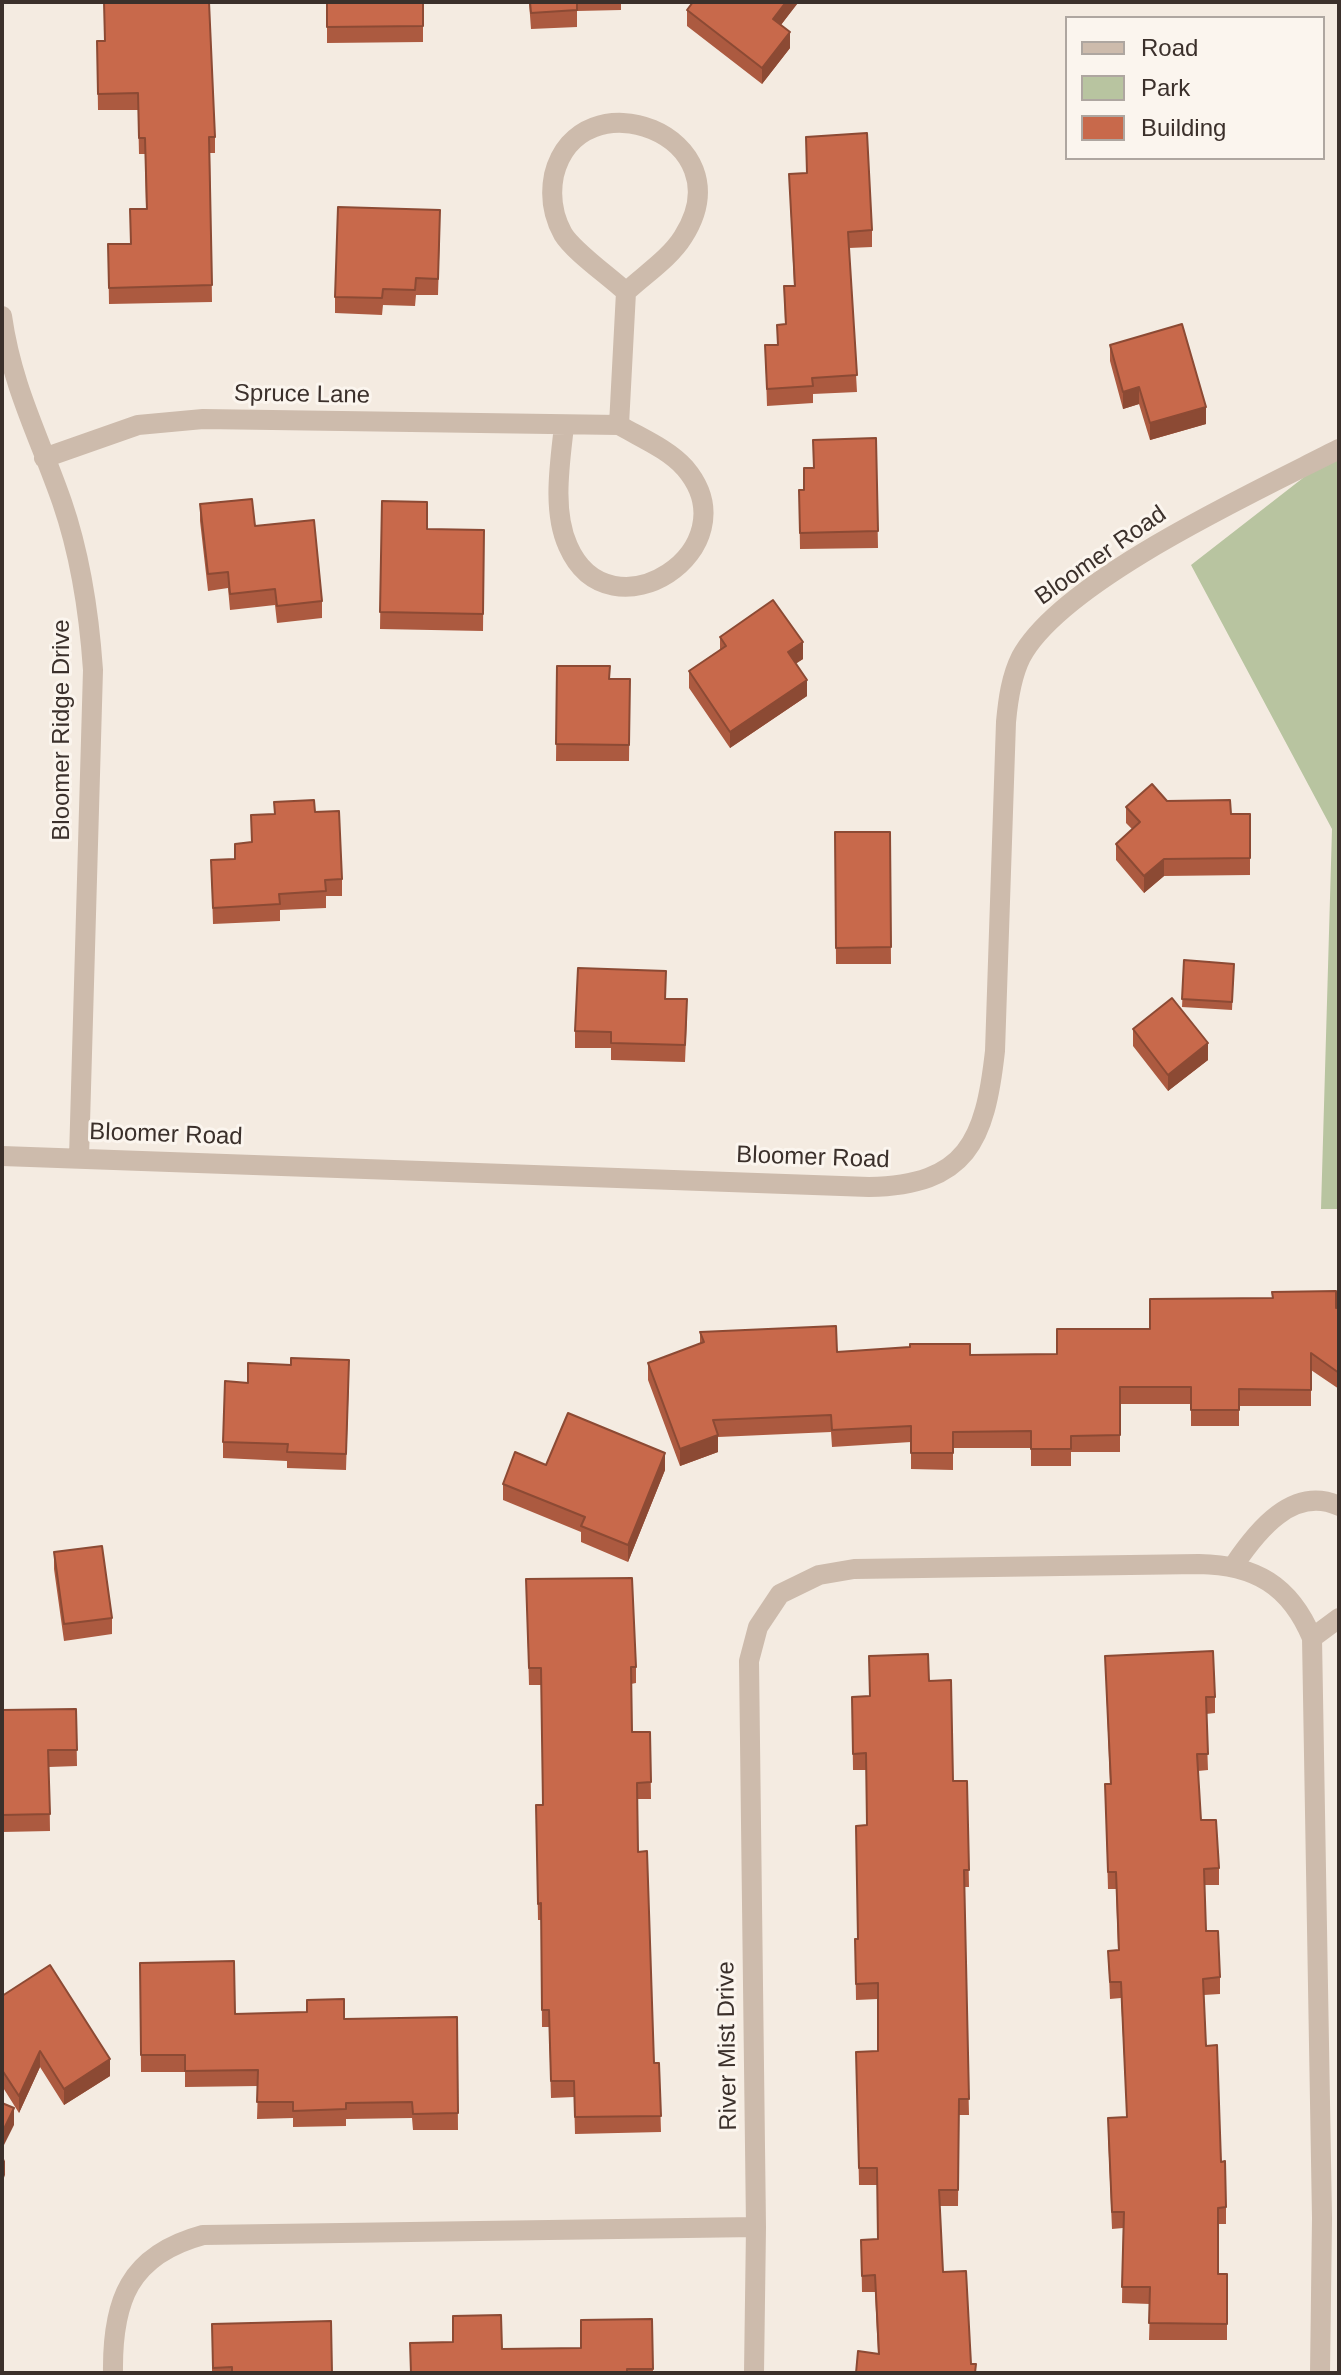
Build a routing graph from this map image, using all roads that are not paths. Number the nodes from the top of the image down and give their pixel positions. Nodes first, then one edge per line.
1 (626, 292) junction
2 (2, 316) edge
3 (619, 425) junction
4 (564, 426) junction
5 (1339, 449) edge
6 (44, 458) junction
7 (2, 1156) edge
8 (79, 1158) junction
9 (1339, 1506) edge
10 (1234, 1565) junction
11 (1339, 1618) edge
12 (1312, 1638) junction
13 (756, 2227) junction
14 (113, 2373) edge
15 (754, 2373) edge
16 (1320, 2373) edge

1 - 1 street
1 - 3 street
2 - 6 street, Bloomer Ridge Drive
3 - 4 street, Spruce Lane
3 - 4 street
4 - 6 street, Spruce Lane
5 - 8 street, Bloomer Road
6 - 8 street, Bloomer Ridge Drive
7 - 8 street, Bloomer Road
9 - 10 street
10 - 12 street, River Mist Drive
10 - 13 street, River Mist Drive
11 - 12 street
12 - 16 street, River Mist Drive
13 - 14 street
13 - 15 street, River Mist Drive

